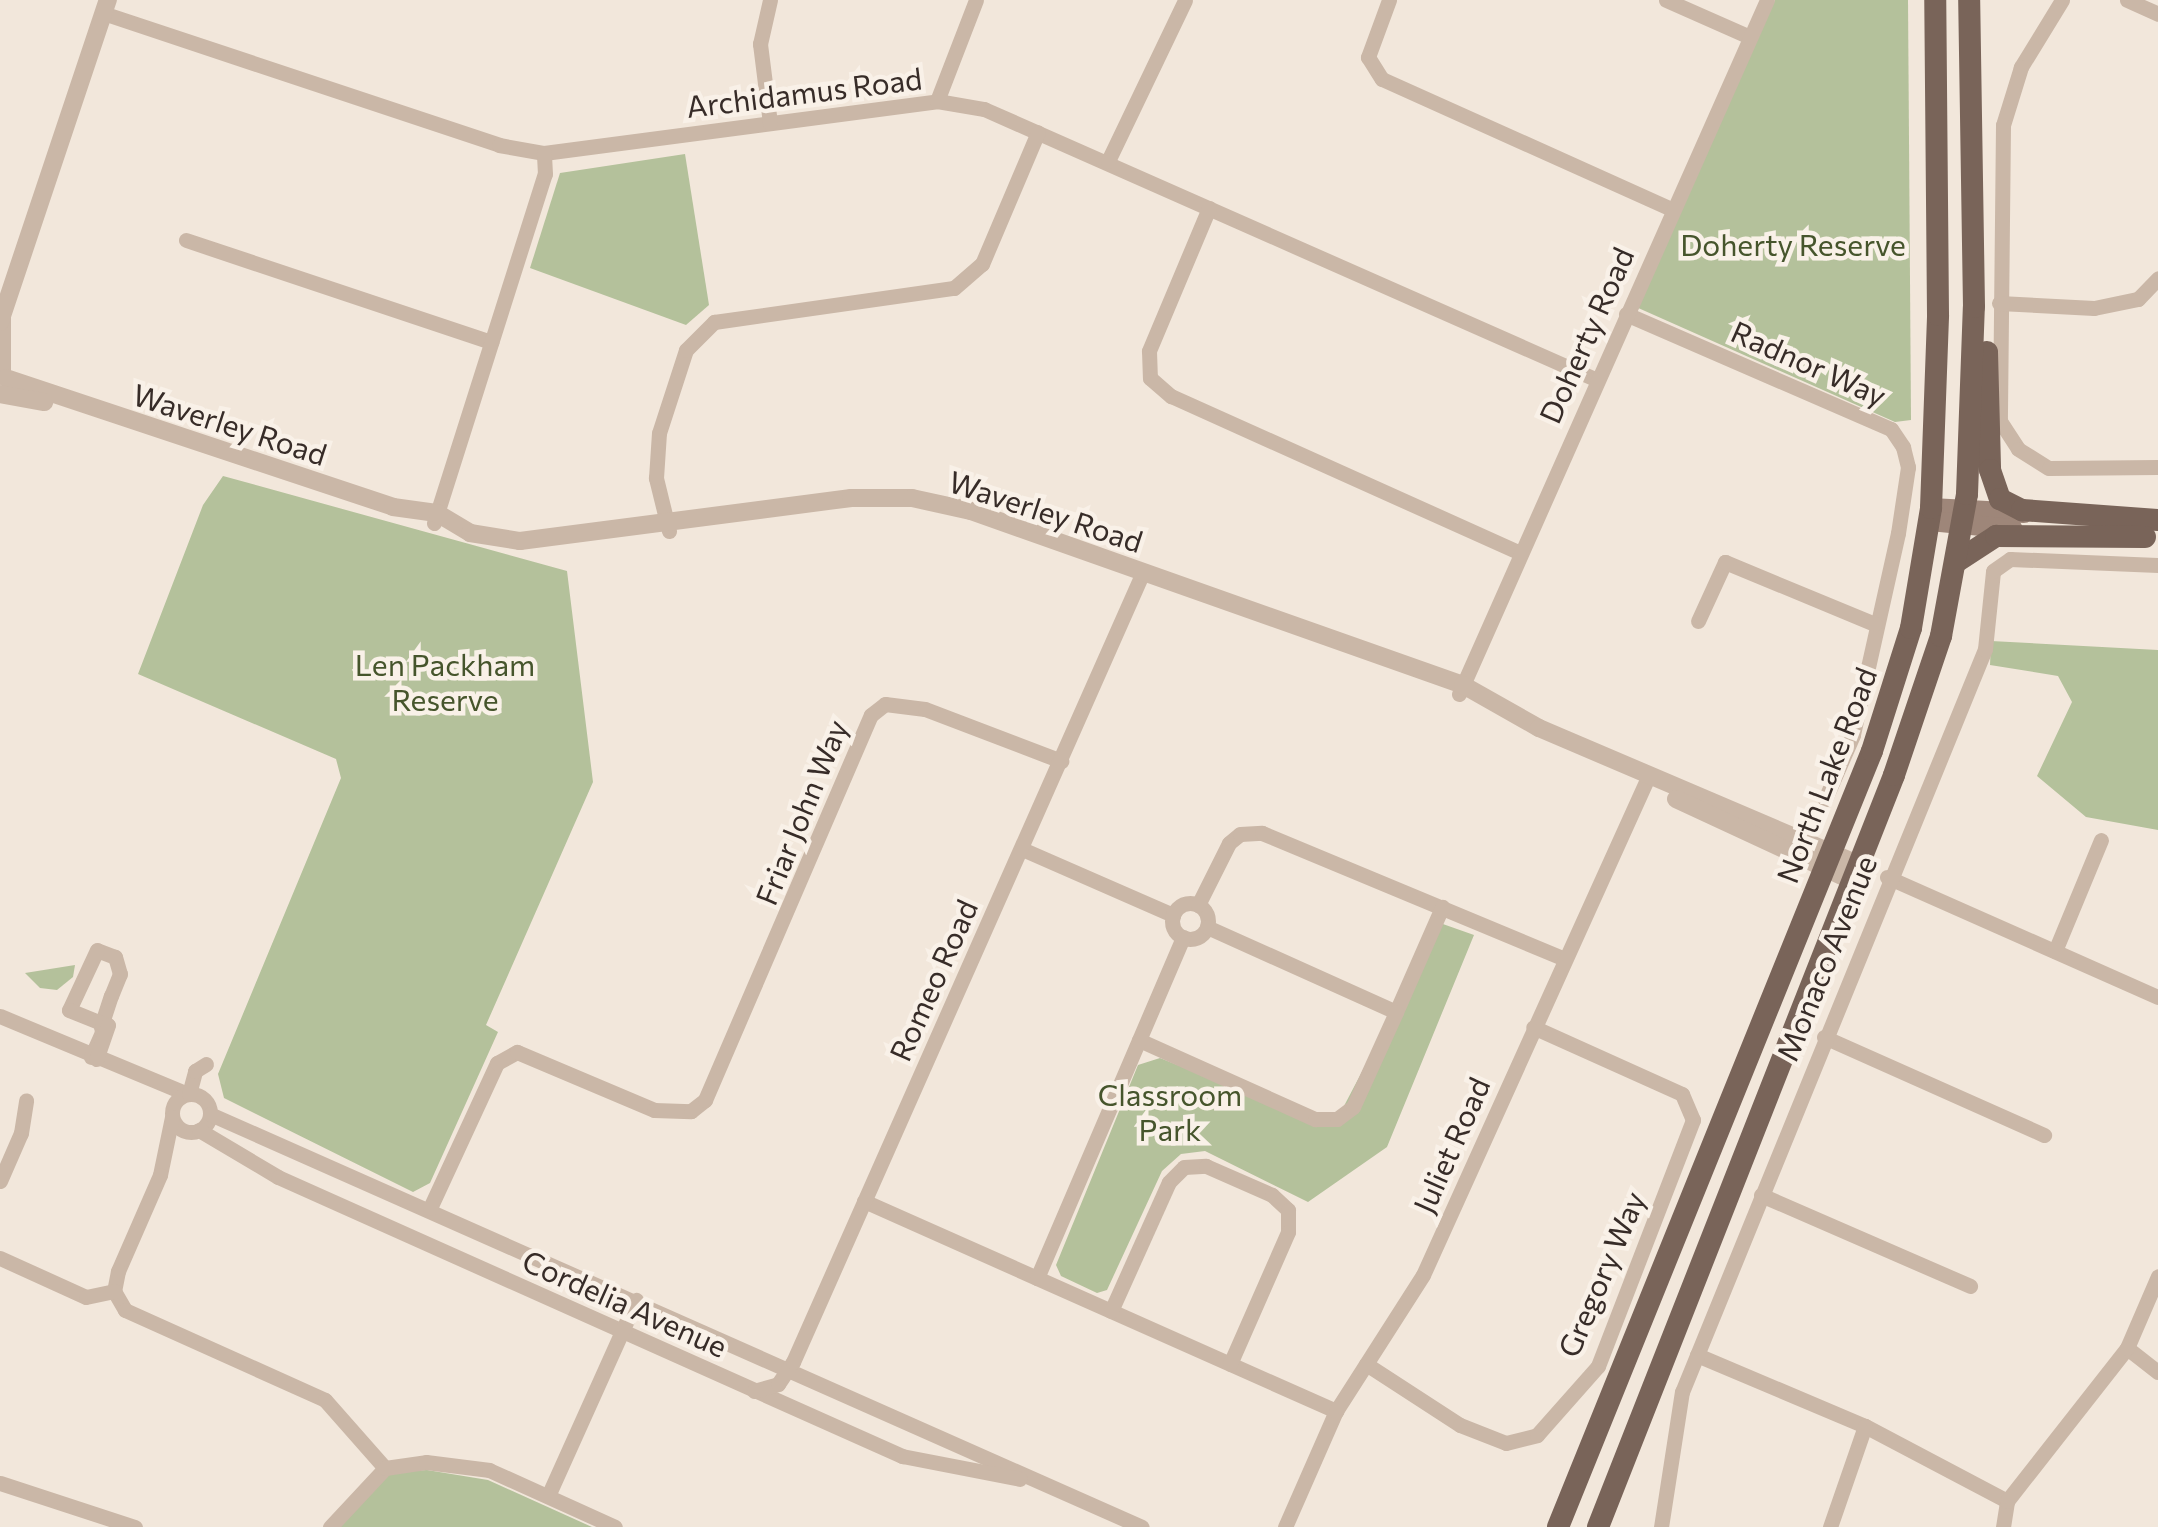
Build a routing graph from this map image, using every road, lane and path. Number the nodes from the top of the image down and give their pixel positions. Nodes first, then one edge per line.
1 (770, 0) edge
2 (976, 0) edge
3 (1184, 0) edge
4 (1389, 0) edge
5 (1666, 0) edge
6 (1767, 0) edge
7 (1934, 0) edge
8 (1968, 0) edge
9 (2062, 0) edge
10 (2127, 0) edge
11 (107, 7) edge
12 (2158, 14) edge
13 (1750, 37) junction
14 (937, 101) junction
15 (770, 123) junction
16 (1038, 132) junction
17 (544, 153) junction
18 (1108, 162) junction
19 (1209, 208) junction
20 (1673, 210) junction
21 (186, 240) dead end
22 (2158, 278) edge
23 (1999, 303) junction
24 (1974, 307) junction
25 (1626, 314) junction
26 (1, 320) edge
27 (492, 342) junction
28 (1595, 379) junction
29 (2, 381) edge
30 (2158, 467) edge
31 (1931, 514) junction
32 (436, 518) junction
33 (1963, 518) junction
34 (663, 527) junction
35 (2155, 529) edge
36 (1520, 553) junction
37 (1956, 562) junction
38 (2158, 565) edge
39 (1141, 577) junction
40 (1698, 621) dead end
41 (1875, 624) junction
42 (1461, 690) junction
43 (1061, 762) junction
44 (1646, 780) junction
45 (1824, 800) dead end
46 (2101, 840) dead end
47 (1022, 849) junction
48 (1825, 860) junction
49 (1856, 873) junction
50 (1887, 877) junction
51 (1198, 905) junction
52 (1442, 907) junction
53 (1174, 915) junction
54 (1207, 927) junction
55 (1183, 937) junction
56 (2055, 951) junction
57 (1564, 959) junction
58 (2158, 997) edge
59 (1396, 1012) junction
60 (0, 1016) edge
61 (102, 1022) junction
62 (1533, 1027) junction
63 (1824, 1037) junction
64 (1139, 1040) junction
65 (98, 1060) junction
66 (206, 1064) dead end
67 (26, 1100) dead end
68 (185, 1101) junction
69 (210, 1114) junction
70 (194, 1131) junction
71 (2044, 1135) dead end
72 (160, 1175) junction
73 (0, 1181) edge
74 (1761, 1194) junction
75 (864, 1201) junction
76 (430, 1208) junction
77 (0, 1258) edge
78 (2158, 1276) edge
79 (1037, 1278) junction
80 (1970, 1286) dead end
81 (114, 1290) junction
82 (636, 1300) junction
83 (1111, 1311) junction
84 (622, 1332) junction
85 (2127, 1348) junction
86 (1697, 1354) junction
87 (1230, 1364) junction
88 (1366, 1364) junction
89 (790, 1369) junction
90 (2158, 1372) edge
91 (754, 1391) junction
92 (1336, 1410) junction
93 (1865, 1426) junction
94 (385, 1468) junction
95 (0, 1483) edge
96 (1044, 1483) junction
97 (548, 1496) junction
98 (2007, 1500) junction
99 (135, 1527) edge
100 (330, 1527) edge
101 (616, 1527) edge
102 (1142, 1527) edge
103 (1285, 1527) edge
104 (1558, 1527) edge
105 (1598, 1527) edge
106 (1660, 1527) edge
107 (1830, 1527) edge
108 (2003, 1527) edge

1 - 15 street
2 - 14 street
3 - 18 street
4 - 20 street
5 - 13 street
6 - 13 street, Doherty Road
7 - 31 main road, North Lake Road
8 - 24 main road, North Lake Road
9 - 23 street
10 - 12 street
11 - 17 street, Archidamus Road
11 - 26 street
13 - 20 street, Doherty Road
14 - 15 street, Archidamus Road
14 - 16 street, Archidamus Road
15 - 17 street, Archidamus Road
16 - 18 street, Archidamus Road
16 - 34 street
17 - 27 street
18 - 19 street, Archidamus Road
19 - 28 street, Archidamus Road
19 - 36 street
20 - 25 street, Doherty Road
21 - 27 street
22 - 23 street
23 - 30 street
24 - 33 main road, North Lake Road
24 - 35 main road
25 - 28 street, Doherty Road
25 - 41 street, Radnor Way
26 - 29 street
27 - 32 street
28 - 36 street, Doherty Road
29 - 32 street, Waverley Road
31 - 33 main road
31 - 48 main road, North Lake Road
32 - 34 street, Waverley Road
33 - 35 main road
33 - 37 main road, North Lake Road
34 - 39 street, Waverley Road
35 - 37 main road
36 - 42 street, Doherty Road
37 - 49 main road, North Lake Road
38 - 50 street, Monaco Avenue
39 - 42 street, Waverley Road
39 - 43 street, Romeo Road
40 - 41 street
41 - 45 street, Radnor Way
42 - 44 street, Waverley Road
43 - 47 street, Romeo Road
43 - 76 street, Friar John Way
44 - 48 street, Waverley Road
44 - 57 street, Juliet Road
46 - 56 street
47 - 53 street
47 - 75 street, Romeo Road
48 - 49 street, Waverley Road
48 - 104 main road, North Lake Road
49 - 105 main road, North Lake Road
50 - 56 street
50 - 63 street, Monaco Avenue
51 - 52 street
51 - 53 street
51 - 54 street
52 - 57 street
52 - 59 street
53 - 55 street
54 - 55 street
54 - 59 street
55 - 64 street
56 - 58 street
57 - 62 street, Juliet Road
59 - 64 street
60 - 65 street
61 - 61 street
61 - 65 street
62 - 88 street, Juliet Road
62 - 88 street, Gregory Way
63 - 71 street
63 - 74 street, Monaco Avenue
64 - 79 street
65 - 68 street
66 - 68 street
67 - 73 street
68 - 69 street
68 - 70 street, Cordelia Avenue
68 - 72 street
69 - 70 street
69 - 76 street, Cordelia Avenue
70 - 72 street
70 - 84 street, Cordelia Avenue
72 - 81 street
74 - 80 street
74 - 86 street, Monaco Avenue
75 - 79 street
75 - 89 street, Romeo Road
76 - 82 street, Cordelia Avenue
77 - 81 street
78 - 85 street
79 - 83 street
81 - 94 street
82 - 84 street
82 - 89 street, Cordelia Avenue
83 - 87 street
83 - 87 street
84 - 91 street, Cordelia Avenue
84 - 97 street
85 - 90 street
85 - 98 street
86 - 93 street
86 - 106 street, Monaco Avenue
87 - 92 street
88 - 92 street, Juliet Road
89 - 91 street
89 - 96 street, Cordelia Avenue
91 - 96 street, Cordelia Avenue
92 - 103 street, Juliet Road
93 - 98 street
93 - 107 street
94 - 97 street
94 - 100 street
95 - 99 street
96 - 102 street, Cordelia Avenue
97 - 101 street
98 - 108 street

